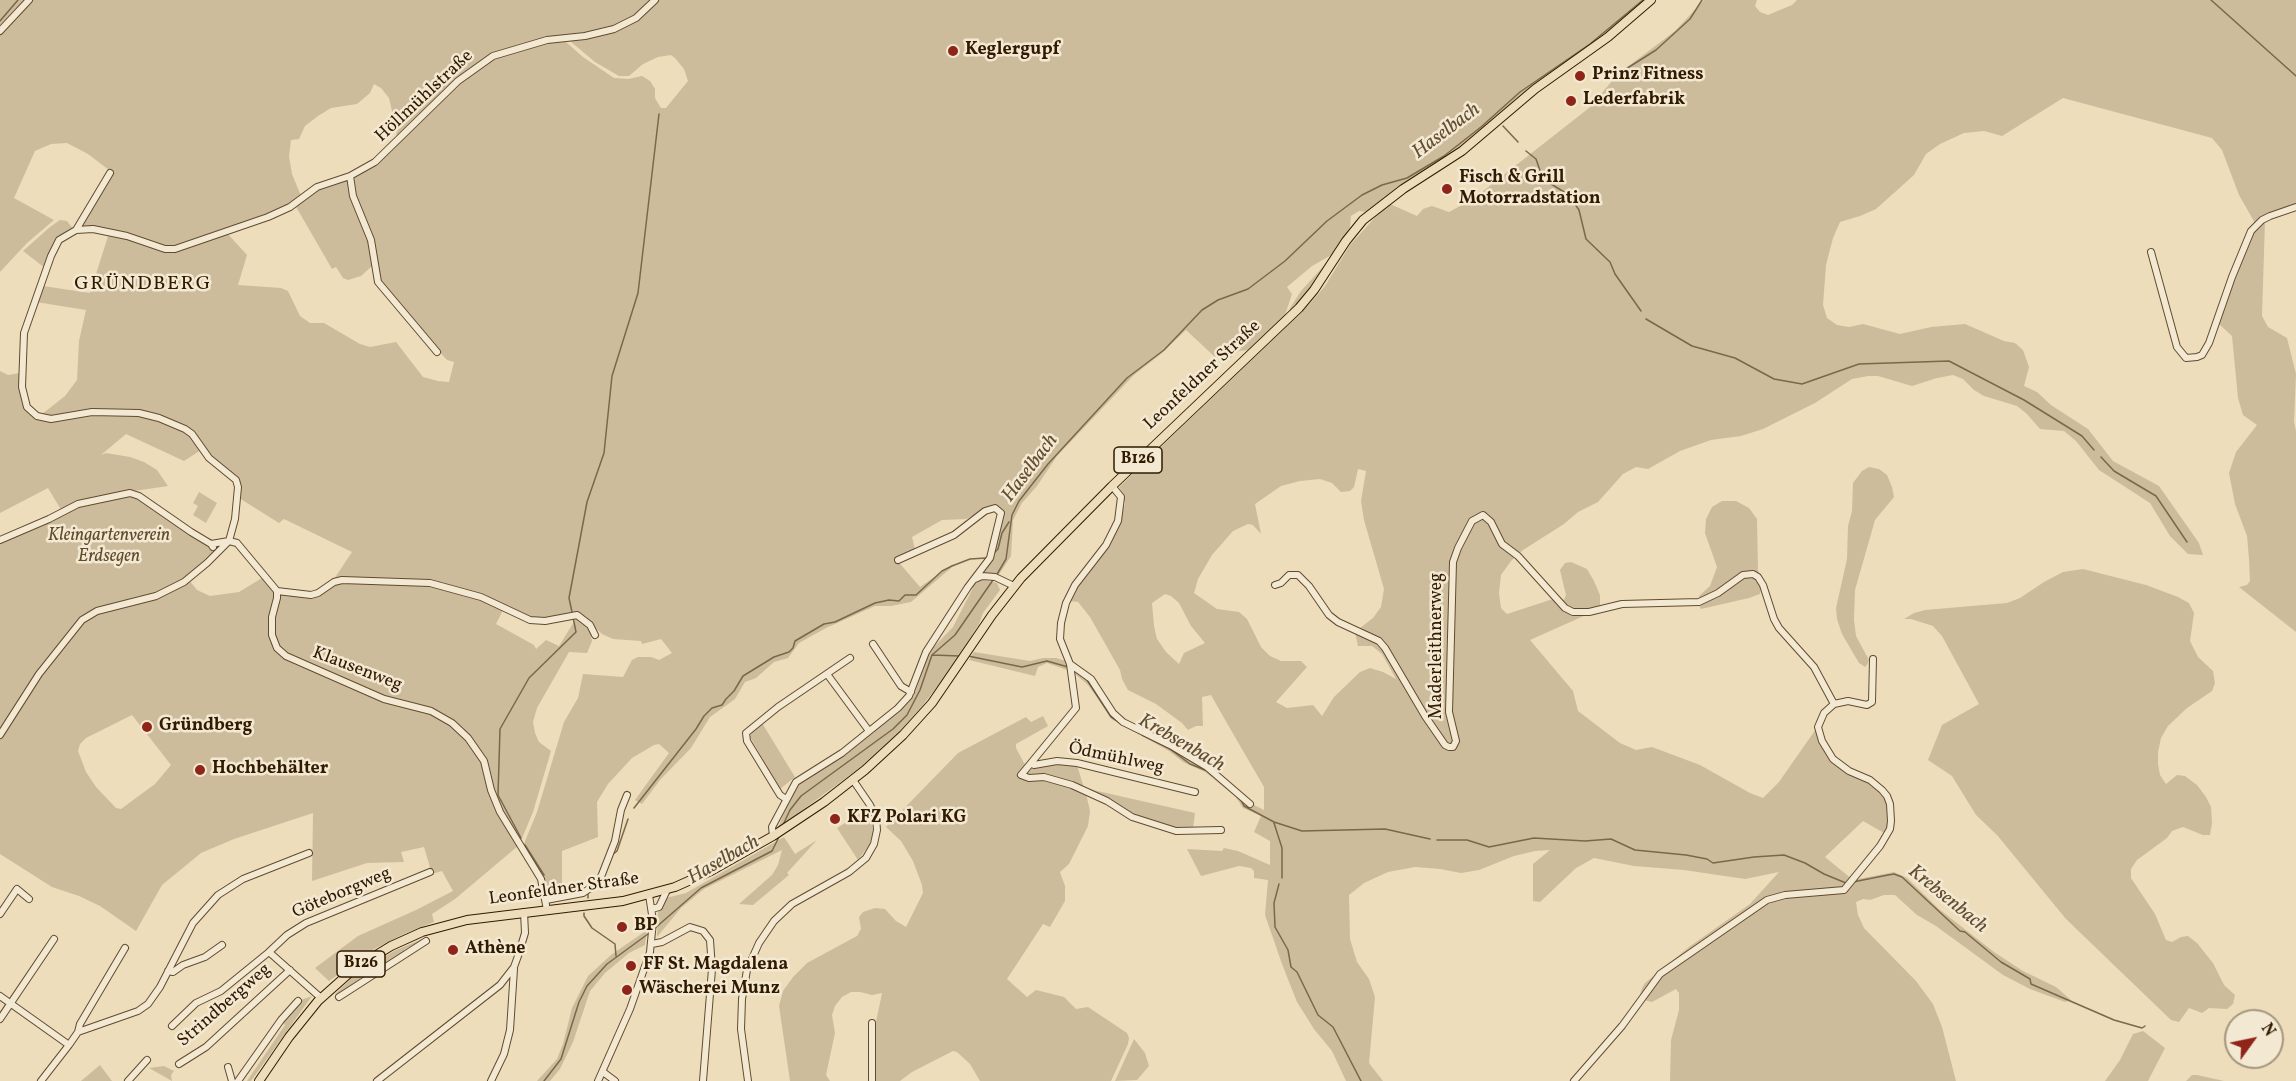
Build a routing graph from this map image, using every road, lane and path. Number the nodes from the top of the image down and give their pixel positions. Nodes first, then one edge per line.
1 (28, 0) edge
2 (655, 0) edge
3 (1651, 0) edge
4 (0, 31) edge
5 (110, 173) dead end
6 (350, 176) junction
7 (2296, 207) edge
8 (76, 231) junction
9 (2151, 252) dead end
10 (436, 352) dead end
11 (1112, 486) junction
12 (0, 540) edge
13 (229, 541) junction
14 (211, 544) junction
15 (217, 554) junction
16 (898, 560) dead end
17 (975, 579) junction
18 (1275, 585) dead end
19 (1014, 586) junction
20 (277, 591) junction
21 (595, 635) dead end
22 (873, 644) dead end
23 (850, 658) dead end
24 (1873, 659) dead end
25 (1071, 668) junction
26 (827, 674) junction
27 (911, 692) junction
28 (1834, 704) junction
29 (868, 731) junction
30 (0, 735) edge
31 (1031, 763) junction
32 (853, 780) junction
33 (1195, 792) dead end
34 (627, 795) dead end
35 (786, 799) junction
36 (1250, 804) dead end
37 (1221, 830) dead end
38 (776, 834) junction
39 (309, 853) dead end
40 (430, 872) dead end
41 (667, 890) junction
42 (649, 895) junction
43 (29, 899) dead end
44 (546, 900) junction
45 (652, 909) junction
46 (547, 910) junction
47 (524, 912) junction
48 (0, 914) edge
49 (54, 939) dead end
50 (426, 941) dead end
51 (652, 941) junction
52 (222, 945) dead end
53 (125, 948) dead end
54 (269, 952) junction
55 (357, 966) junction
56 (514, 967) junction
57 (290, 970) junction
58 (168, 971) junction
59 (366, 980) junction
60 (495, 990) junction
61 (0, 996) edge
62 (339, 997) dead end
63 (321, 998) junction
64 (513, 998) junction
65 (298, 1001) dead end
66 (10, 1003) junction
67 (0, 1018) edge
68 (872, 1023) dead end
69 (172, 1026) dead end
70 (78, 1032) junction
71 (69, 1044) junction
72 (147, 1060) dead end
73 (178, 1064) dead end
74 (228, 1068) dead end
75 (603, 1072) junction
76 (41, 1081) edge
77 (128, 1081) edge
78 (232, 1081) edge
79 (238, 1081) edge
80 (259, 1081) edge
81 (376, 1081) edge
82 (491, 1081) edge
83 (598, 1081) edge
84 (615, 1081) edge
85 (703, 1081) edge
86 (748, 1081) edge
87 (872, 1081) edge
88 (1574, 1081) edge

1 - 4 street
2 - 6 street, Höllmühlstraße
3 - 11 main road, Leonfeldner Straße / B126
5 - 8 street
6 - 8 street, Höllmühlstraße
6 - 10 street
7 - 9 street
8 - 13 street
11 - 19 main road, Leonfeldner Straße / B126
11 - 25 street, Ödmühlweg
12 - 14 street
13 - 14 street
13 - 15 street
13 - 20 street
14 - 15 street
15 - 30 street
16 - 17 street
17 - 19 street
17 - 27 street
18 - 28 street, Maderleithnerweg
19 - 32 main road, Leonfeldner Straße / B126
20 - 21 street
20 - 44 street, Klausenweg
22 - 27 street
23 - 26 street
24 - 28 street
25 - 31 street, Ödmühlweg
25 - 36 street, Ödmühlweg
26 - 29 street
26 - 35 street
27 - 29 street
28 - 88 street
29 - 35 street
31 - 33 street, Ödmühlweg
31 - 37 street, Ödmühlweg
32 - 38 main road, Leonfeldner Straße / B126
32 - 86 street
34 - 44 street
35 - 38 street
38 - 41 main road, Leonfeldner Straße / B126
39 - 58 street
40 - 54 street, Göteborgweg
41 - 42 main road, Leonfeldner Straße / B126
41 - 45 street
42 - 45 street
42 - 46 main road, Leonfeldner Straße / B126
43 - 48 street
44 - 46 street, Klausenweg
45 - 51 street
46 - 47 main road, Leonfeldner Straße / B126
47 - 55 main road, Leonfeldner Straße / B126
47 - 56 street
49 - 66 street
50 - 59 street
51 - 75 street
51 - 85 street
52 - 58 street
53 - 70 street
54 - 57 street
54 - 69 street, Göteborgweg
55 - 59 street
55 - 63 main road, Leonfeldner Straße / B126
56 - 60 street
56 - 64 street
57 - 63 street
57 - 73 street, Strindbergweg
58 - 70 street
59 - 62 street
60 - 64 street
60 - 81 street
61 - 66 street
63 - 80 main road, Leonfeldner Straße / B126
64 - 82 street
65 - 79 street
66 - 67 street
66 - 71 street
68 - 87 street
70 - 71 street
71 - 76 street
72 - 77 street
74 - 78 street
75 - 83 street
75 - 84 street

